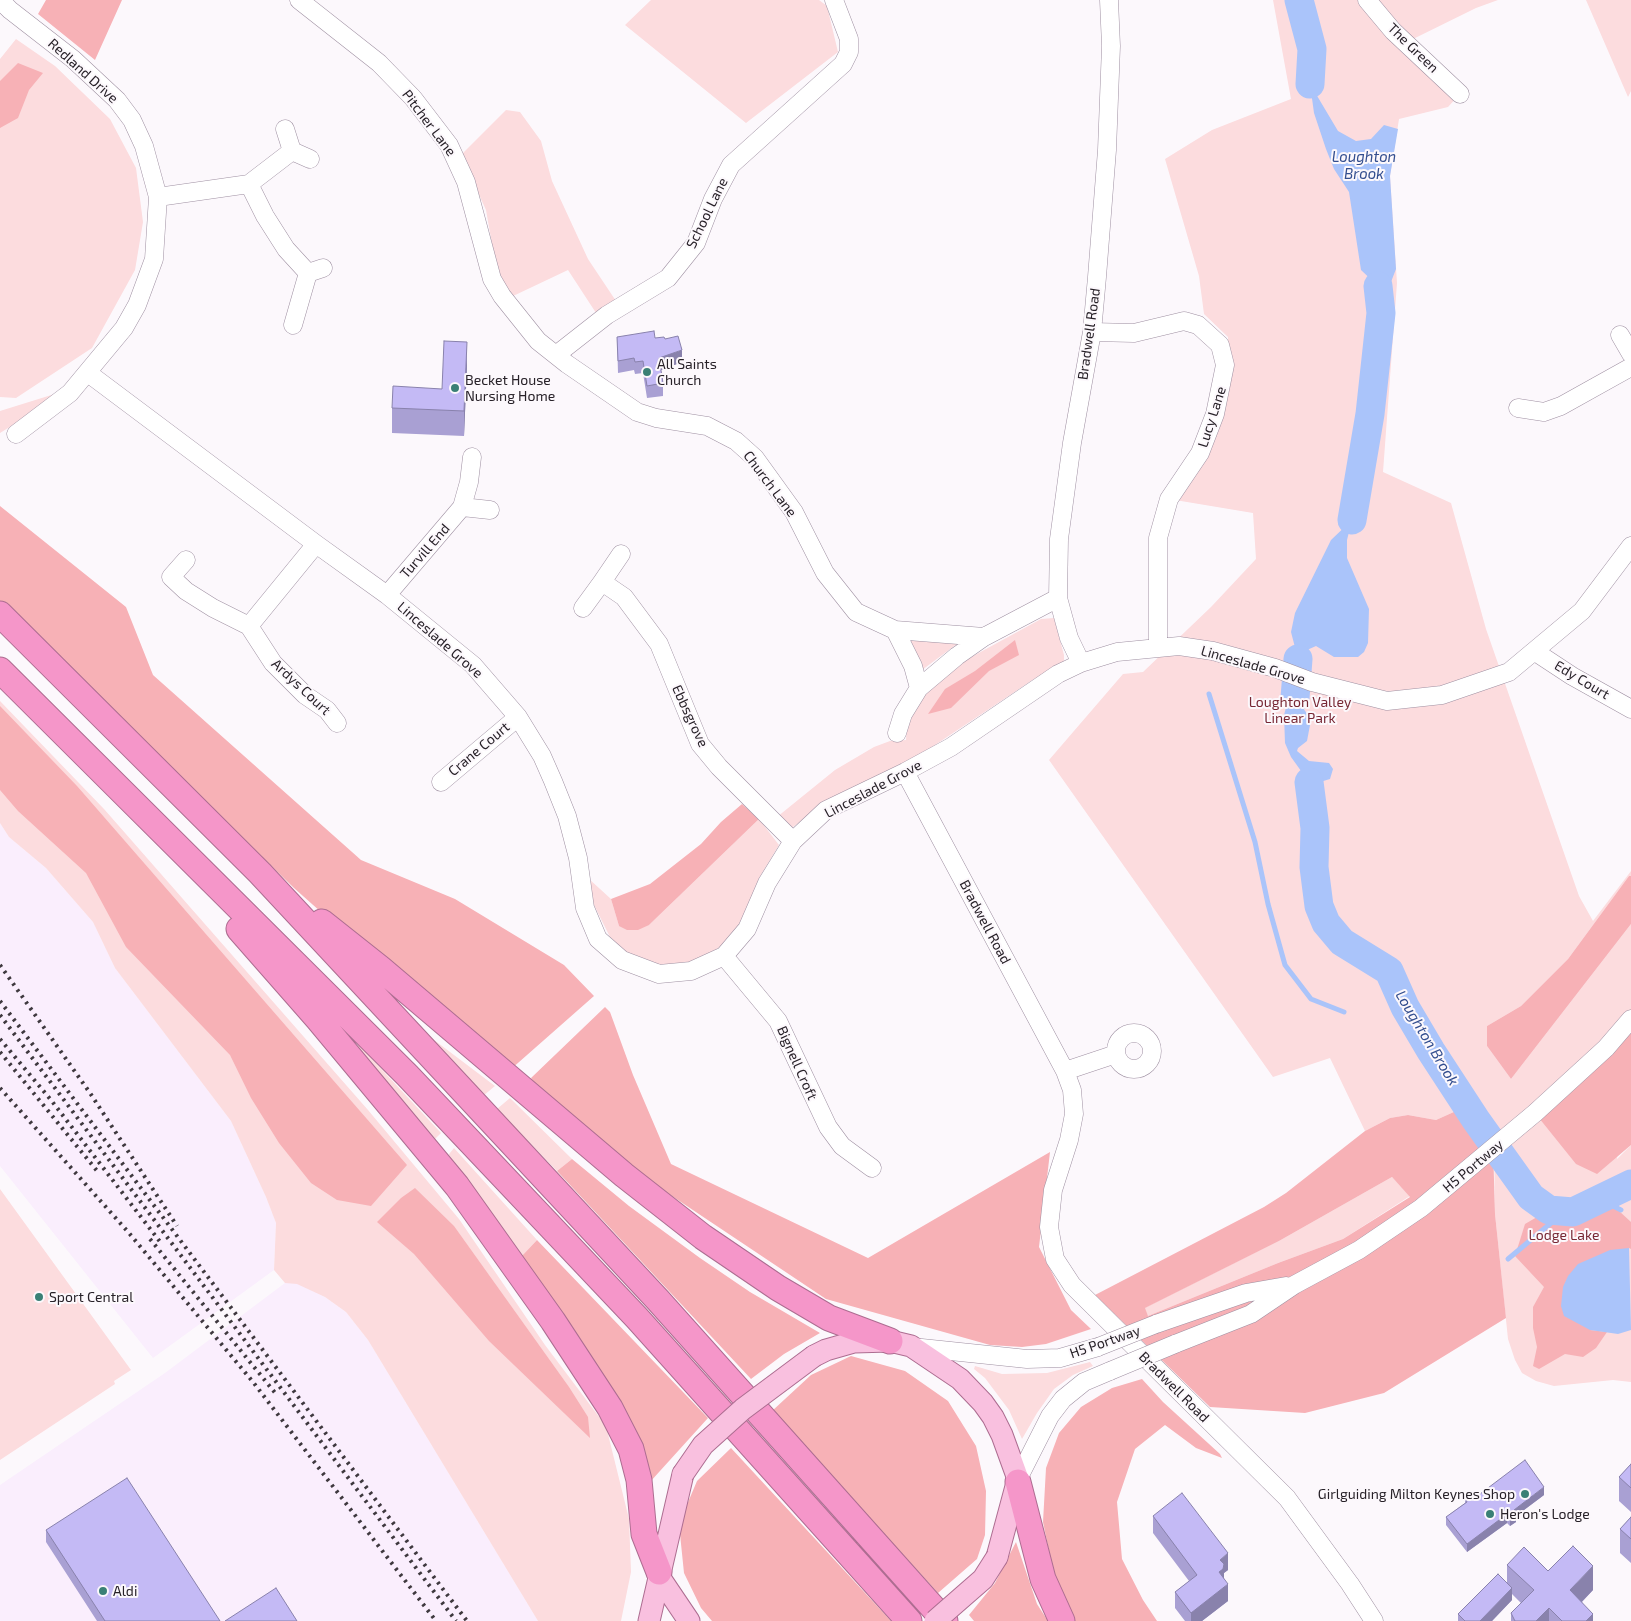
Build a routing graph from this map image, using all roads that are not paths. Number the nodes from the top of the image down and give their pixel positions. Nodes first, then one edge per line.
1 (299, 0) edge
2 (834, 0) edge
3 (1109, 0) edge
4 (1367, 0) edge
5 (3, 10) edge
6 (1460, 94) dead end
7 (285, 129) dead end
8 (292, 151) junction
9 (310, 159) dead end
10 (249, 184) junction
11 (158, 197) junction
12 (293, 325) dead end
13 (1092, 332) junction
14 (1620, 335) dead end
15 (1631, 354) edge
16 (556, 355) junction
17 (1631, 367) edge
18 (88, 373) junction
19 (1518, 408) dead end
20 (16, 434) dead end
21 (472, 457) dead end
22 (462, 507) junction
23 (490, 510) dead end
24 (316, 544) junction
25 (1631, 546) edge
26 (621, 554) dead end
27 (186, 560) dead end
28 (602, 582) junction
29 (387, 595) junction
30 (1058, 598) junction
31 (583, 608) dead end
32 (0, 614) edge
33 (249, 626) junction
34 (895, 630) junction
35 (984, 637) junction
36 (1158, 646) junction
37 (1534, 651) junction
38 (1081, 663) junction
39 (0, 670) edge
40 (919, 688) junction
41 (1631, 708) edge
42 (518, 717) junction
43 (337, 723) dead end
44 (897, 733) dead end
45 (89, 760) junction
46 (905, 772) junction
47 (441, 782) dead end
48 (793, 842) junction
49 (260, 873) junction
50 (724, 956) junction
51 (1631, 1019) edge
52 (1116, 1054) dead end
53 (1065, 1071) junction
54 (872, 1168) dead end
55 (1294, 1285) junction
56 (901, 1344) junction
57 (1018, 1481) junction
58 (659, 1574) junction
59 (649, 1621) edge
60 (689, 1621) edge
61 (909, 1621) edge
62 (935, 1621) edge
63 (945, 1621) edge
64 (1062, 1621) edge
65 (1374, 1621) edge

1 - 16 street, Pitcher Lane
2 - 16 street, School Lane
3 - 13 street, Bradwell Road
4 - 6 street, The Green
5 - 11 street, Redland Drive
7 - 8 street
8 - 9 street
8 - 10 street
10 - 11 street
10 - 12 street
11 - 18 street, Redland Drive
13 - 30 street, Bradwell Road
13 - 36 street, Lucy Lane
14 - 15 street
16 - 34 street, Church Lane
17 - 19 street
18 - 20 street, Redland Drive
18 - 24 street, Linceslade Grove
21 - 22 street, Turvill End
22 - 23 street
22 - 29 street, Turvill End
24 - 29 street, Linceslade Grove
24 - 33 street
25 - 37 street, Linceslade Grove
26 - 28 street
27 - 33 street
28 - 31 street
28 - 48 street, Ebbsgrove
29 - 42 street, Linceslade Grove
30 - 35 street
30 - 38 street, Bradwell Road
32 - 49 highway
33 - 43 street, Ardys Court
34 - 35 street, Church Lane
34 - 40 street
35 - 40 street
36 - 37 street, Linceslade Grove
36 - 38 street, Linceslade Grove
37 - 41 street, Edy Court
38 - 46 street, Linceslade Grove
39 - 45 highway
40 - 44 street
42 - 47 street, Crane Court
42 - 50 street, Linceslade Grove
45 - 58 highway
45 - 61 highway
46 - 48 street, Linceslade Grove
46 - 53 street, Bradwell Road
48 - 50 street, Linceslade Grove
49 - 56 highway
49 - 63 highway
50 - 54 street, Bignell Croft
51 - 55 street, H5 Portway
52 - 53 street
53 - 65 street, Bradwell Road
55 - 56 street, H5 Portway, bridge
55 - 57 street, H5 Portway, bridge
56 - 57 main road
56 - 58 main road, bridge
57 - 62 main road, bridge
57 - 64 highway
58 - 59 main road
58 - 60 main road

